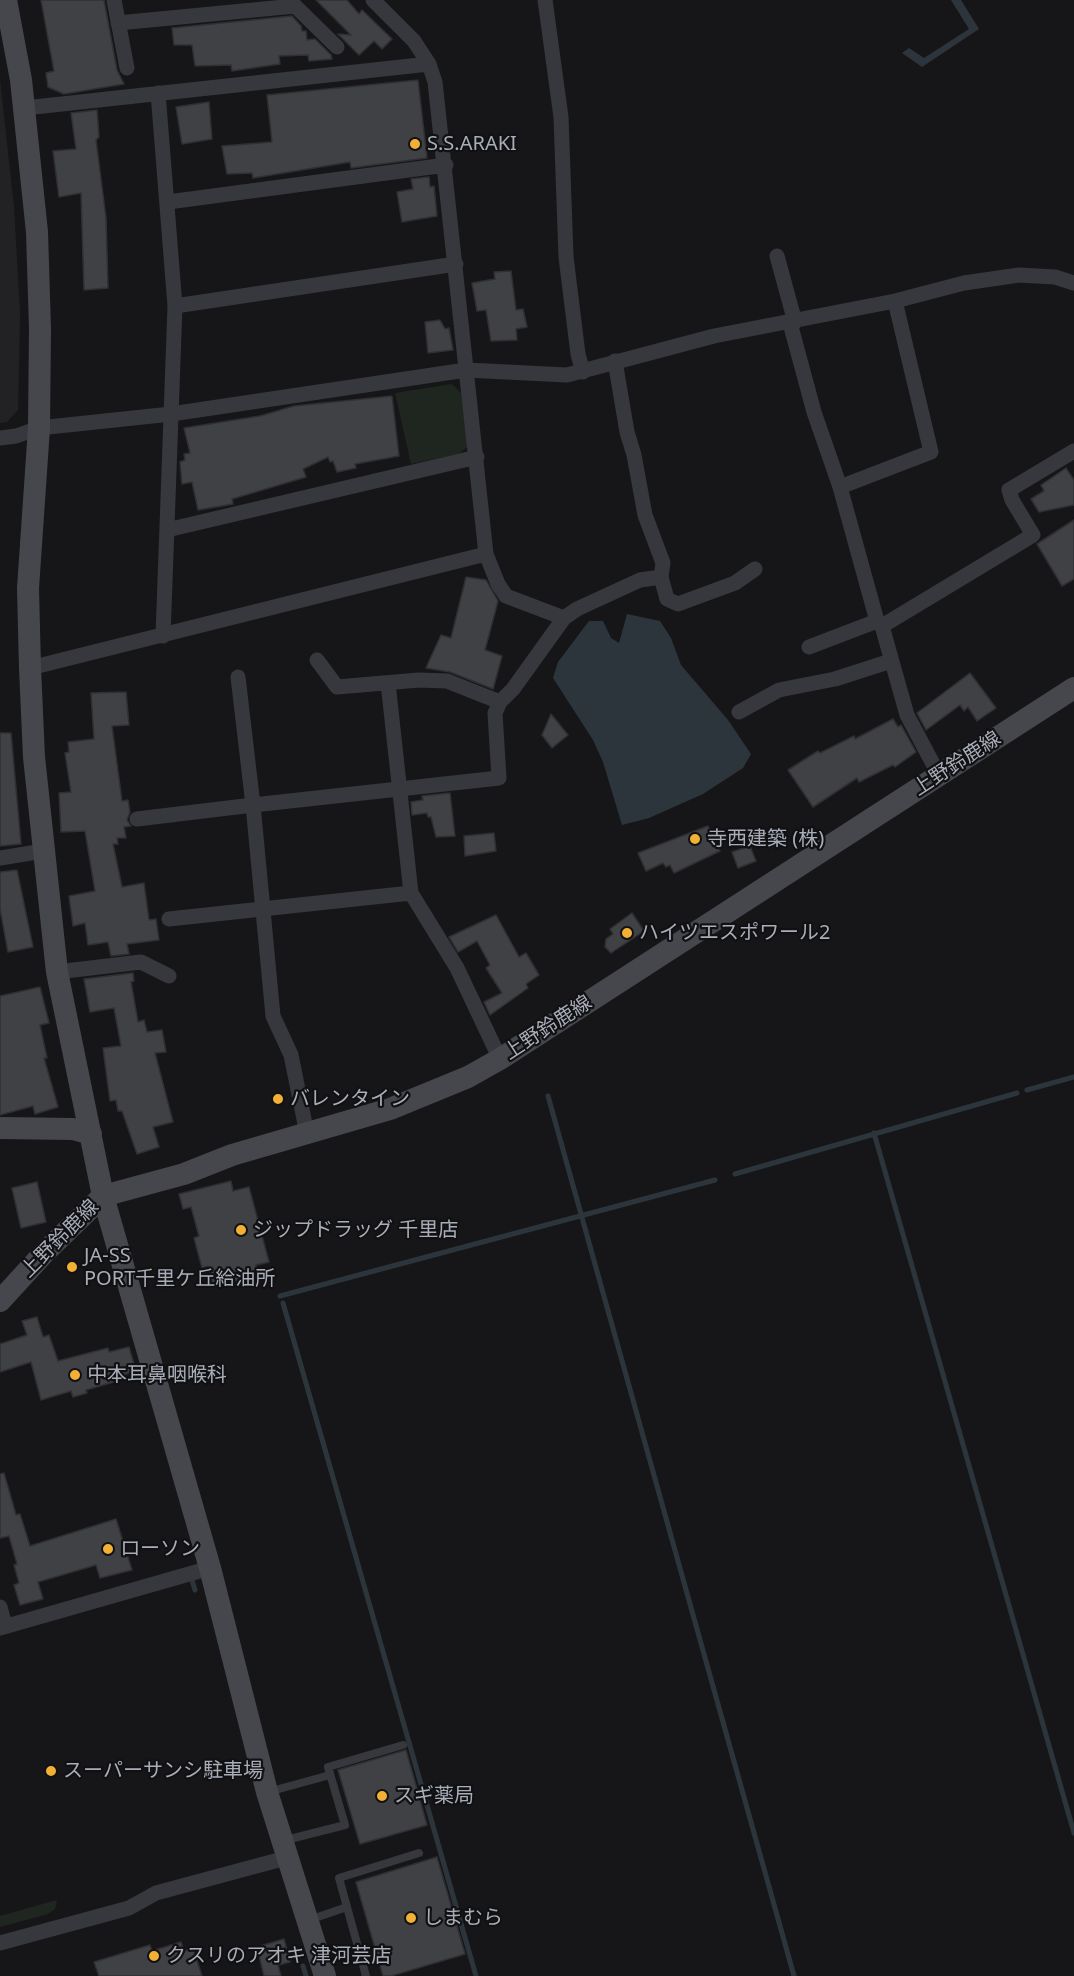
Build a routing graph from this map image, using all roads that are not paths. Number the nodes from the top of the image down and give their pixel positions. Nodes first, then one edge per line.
1 (6, 0) edge
2 (114, 0) edge
3 (373, 0) edge
4 (545, 0) edge
5 (292, 3) edge
6 (118, 23) junction
7 (337, 47) dead end
8 (429, 64) junction
9 (127, 68) dead end
10 (158, 93) junction
11 (25, 108) junction
12 (446, 165) junction
13 (168, 202) junction
14 (777, 256) dead end
15 (456, 264) junction
16 (1074, 283) edge
17 (895, 301) junction
18 (175, 306) junction
19 (792, 323) junction
20 (615, 361) junction
21 (466, 370) junction
22 (583, 372) junction
23 (171, 414) junction
24 (39, 428) junction
25 (0, 438) edge
26 (1074, 451) edge
27 (477, 457) junction
28 (840, 487) junction
29 (167, 530) junction
30 (486, 554) junction
31 (755, 569) dead end
32 (661, 577) junction
33 (564, 618) junction
34 (880, 623) junction
35 (163, 636) junction
36 (809, 647) dead end
37 (317, 660) dead end
38 (891, 661) junction
39 (30, 668) junction
40 (238, 677) dead end
41 (388, 683) junction
42 (1074, 688) edge
43 (500, 702) junction
44 (739, 712) dead end
45 (939, 775) junction
46 (400, 789) junction
47 (253, 805) junction
48 (137, 819) dead end
49 (43, 851) junction
50 (0, 858) edge
51 (411, 893) junction
52 (262, 910) junction
53 (168, 919) dead end
54 (57, 972) junction
55 (169, 976) dead end
56 (500, 1059) junction
57 (0, 1128) edge
58 (91, 1134) junction
59 (307, 1134) junction
60 (103, 1196) junction
61 (0, 1301) edge
62 (198, 1572) junction
63 (0, 1607) edge
64 (3, 1627) edge
65 (403, 1745) dead end
66 (330, 1775) junction
67 (267, 1792) junction
68 (284, 1850) junction
69 (419, 1853) dead end
70 (347, 1907) junction
71 (306, 1921) junction
72 (0, 1944) edge
73 (325, 1976) edge
74 (366, 1976) edge

1 - 11 street
2 - 6 street
3 - 8 street
4 - 22 street
5 - 6 street
5 - 7 street
6 - 9 street
8 - 10 street
8 - 12 street
10 - 11 street
10 - 13 street
11 - 24 street
12 - 13 street
12 - 15 street
13 - 18 street
14 - 19 street
15 - 18 street
15 - 21 street
16 - 17 street
17 - 19 street
17 - 28 street
18 - 23 street
19 - 20 street
19 - 28 street
20 - 22 street
20 - 32 street
21 - 22 street
21 - 23 street
21 - 27 street
23 - 24 street
23 - 29 street
24 - 25 street
24 - 39 street
26 - 34 street
27 - 29 street
27 - 30 street
28 - 34 street
29 - 35 street
30 - 33 street
30 - 35 street
31 - 32 street
32 - 33 street
33 - 43 street
34 - 36 street
34 - 38 street
35 - 39 street
37 - 41 street
38 - 44 street
38 - 45 street
39 - 49 street
40 - 47 street
41 - 43 street
41 - 46 street
42 - 45 street, 上野鈴鹿線
43 - 46 street
45 - 56 street, 上野鈴鹿線
46 - 47 street
46 - 51 street
47 - 48 street
47 - 52 street
49 - 50 street
49 - 54 street
51 - 52 street
51 - 56 street
52 - 53 street
52 - 59 street
54 - 55 street
54 - 58 street
56 - 59 street, 上野鈴鹿線
57 - 58 street
58 - 60 street
59 - 60 street, 上野鈴鹿線
60 - 61 street, 上野鈴鹿線
60 - 62 street
62 - 64 street
62 - 67 street
63 - 64 street
65 - 66 lane
66 - 67 lane
66 - 68 lane
67 - 68 street
68 - 71 street
68 - 72 street
69 - 70 lane
70 - 71 lane
70 - 74 lane
71 - 73 street

